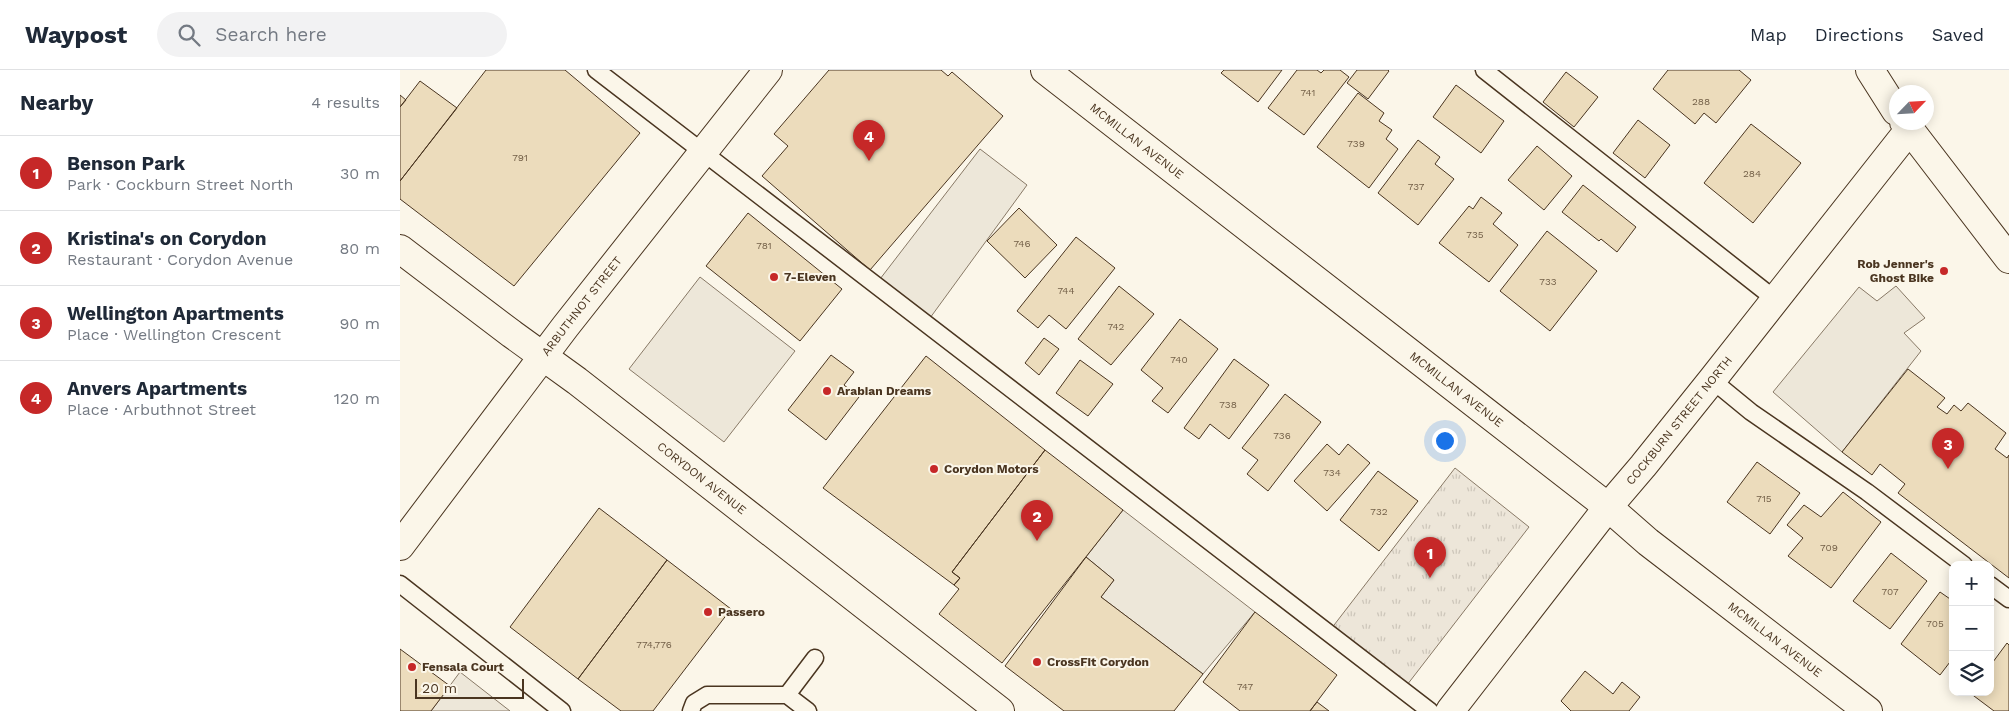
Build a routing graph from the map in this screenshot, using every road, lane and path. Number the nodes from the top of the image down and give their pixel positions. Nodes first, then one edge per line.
1 (596, 70) edge
2 (768, 70) edge
3 (1044, 70) edge
4 (1484, 70) edge
5 (1870, 70) edge
6 (1889, 99) edge
7 (1897, 130) edge
8 (1910, 130) edge
9 (703, 153) junction
10 (400, 248) edge
11 (2009, 259) edge
12 (1776, 300) junction
13 (543, 357) junction
14 (1712, 380) junction
15 (1608, 507) junction
16 (400, 546) edge
17 (1959, 561) edge
18 (400, 584) edge
19 (1994, 588) edge
20 (2009, 599) edge
21 (815, 658) dead end
22 (787, 695) junction
23 (562, 711) edge
24 (691, 711) edge
25 (808, 711) edge
26 (1000, 711) edge
27 (1430, 711) edge
28 (1450, 711) edge
29 (1868, 711) edge

1 - 9 lane
2 - 9 street, ARBUTHNOT STREET
3 - 15 street, MCMILLAN AVENUE
4 - 12 lane
5 - 6 street
7 - 12 street, COCKBURN STREET NORTH
8 - 11 street
9 - 13 street, ARBUTHNOT STREET
9 - 27 lane
10 - 13 street, CORYDON AVENUE
12 - 14 street, COCKBURN STREET NORTH
13 - 16 street, ARBUTHNOT STREET
13 - 26 street, CORYDON AVENUE
14 - 15 street, COCKBURN STREET NORTH
14 - 17 lane
15 - 28 street, COCKBURN STREET NORTH
15 - 29 street, MCMILLAN AVENUE
18 - 23 lane
19 - 20 lane
21 - 22 lane
22 - 24 lane
22 - 25 lane

